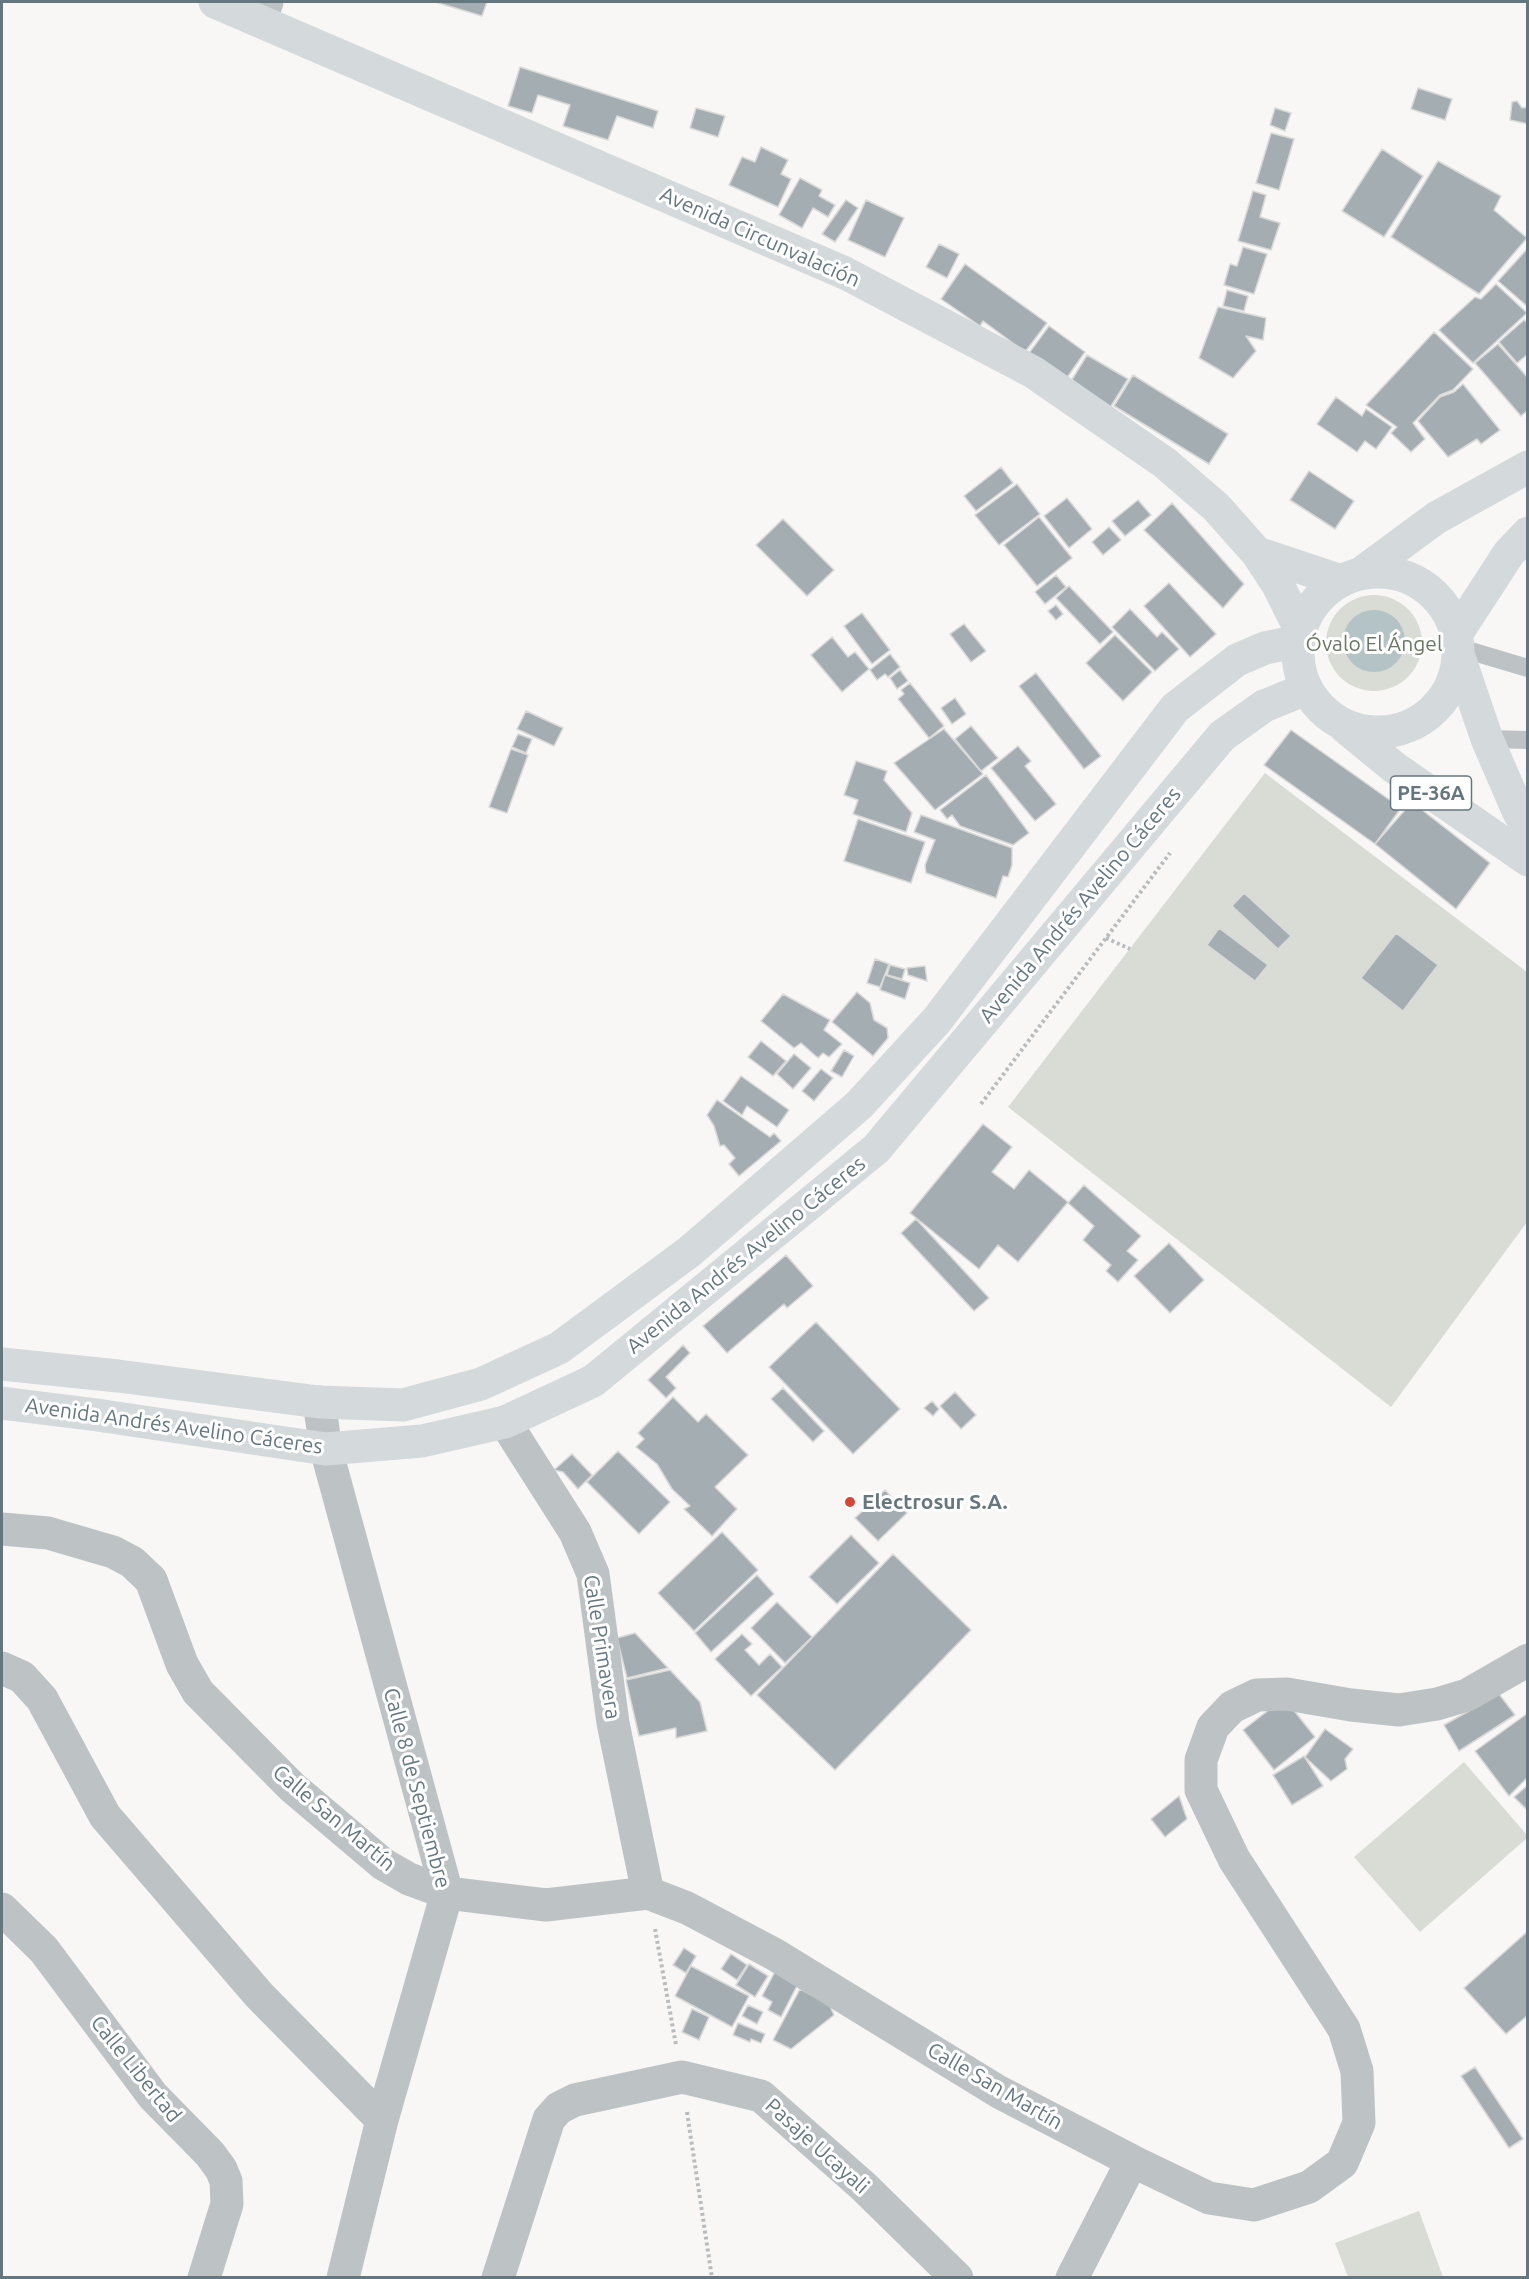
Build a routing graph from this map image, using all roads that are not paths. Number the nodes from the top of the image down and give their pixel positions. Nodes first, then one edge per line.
1 (215, 2) edge
2 (264, 11) edge
3 (1527, 467) edge
4 (1521, 550) edge
5 (1257, 553) junction
6 (1351, 578) junction
7 (1300, 636) junction
8 (1458, 646) junction
9 (1527, 668) edge
10 (1306, 689) junction
11 (1339, 722) junction
12 (1487, 740) junction
13 (1527, 740) edge
14 (1527, 825) edge
15 (1527, 860) edge
16 (621, 1302) junction
17 (634, 1347) junction
18 (2, 1364) edge
19 (319, 1402) junction
20 (2, 1403) edge
21 (506, 1422) junction
22 (326, 1449) junction
23 (2, 1529) edge
24 (1527, 1660) edge
25 (2, 1668) edge
26 (447, 1893) junction
27 (648, 1893) junction
28 (2, 1909) edge
29 (382, 2121) junction
30 (1132, 2161) junction
31 (204, 2277) edge
32 (343, 2277) edge
33 (498, 2277) edge
34 (957, 2277) edge
35 (1072, 2277) edge

1 - 2 main road, Avenida Circunvalación
2 - 5 main road, Avenida Circunvalación
3 - 6 main road
4 - 8 main road
5 - 6 main road, Avenida Circunvalación
5 - 7 main road, Avenida Circunvalación
6 - 7 main road
6 - 8 main road
7 - 10 main road
7 - 16 main road, Avenida Andrés Avelino Cáceres
8 - 9 lane
8 - 11 main road
8 - 12 main road, PE-36A
10 - 11 main road
10 - 17 main road, Avenida Andrés Avelino Cáceres
11 - 15 main road, PE-36A
12 - 13 lane
12 - 14 main road, PE-36A
16 - 17 main road
16 - 19 main road, Avenida Andrés Avelino Cáceres
17 - 21 main road, Avenida Andrés Avelino Cáceres
18 - 19 main road, Avenida Andrés Avelino Cáceres
19 - 22 street, Calle 8 de Septiembre
20 - 22 main road, Avenida Andrés Avelino Cáceres
21 - 22 main road, Avenida Andrés Avelino Cáceres
21 - 27 street, Calle Primavera
22 - 26 street, Calle 8 de Septiembre
23 - 26 street, Calle San Martín
24 - 30 street, Calle San Martín
25 - 29 street
26 - 27 street, Calle San Martín
26 - 29 street, Calle 8 de Septiembre
27 - 30 street, Calle San Martín
28 - 31 street, Calle Libertad
29 - 32 street, Calle 8 de Septiembre
30 - 35 street
33 - 34 street, Pasaje Ucayali

